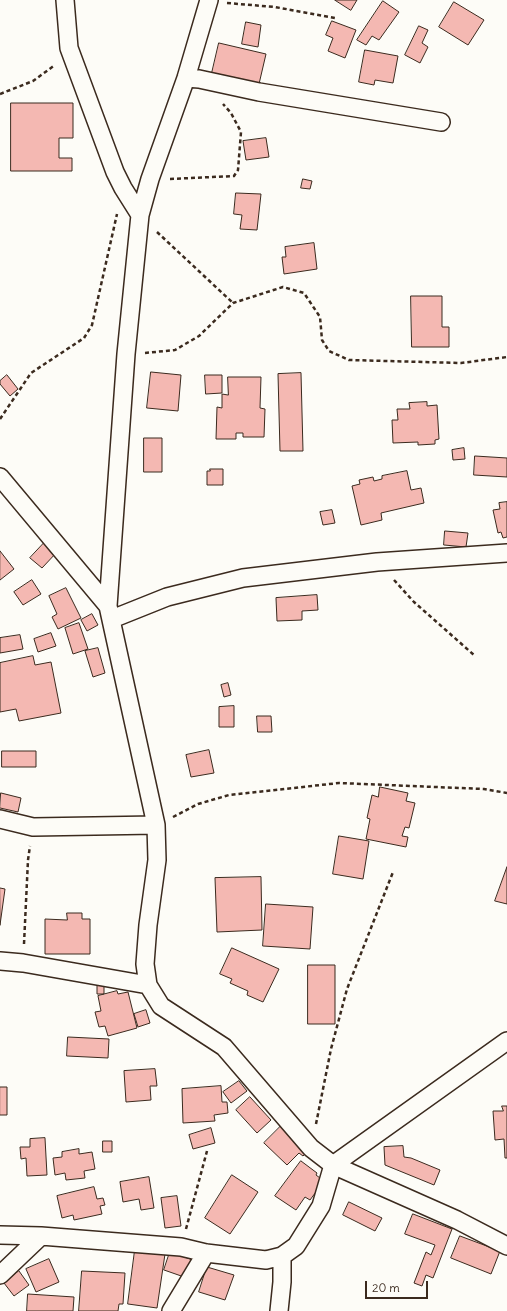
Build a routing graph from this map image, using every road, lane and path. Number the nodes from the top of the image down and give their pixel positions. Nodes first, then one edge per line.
1 (65, 0) edge
2 (209, 0) edge
3 (334, 18) dead end
4 (69, 48) junction
5 (186, 78) junction
6 (0, 94) edge
7 (220, 101) dead end
8 (441, 122) dead end
9 (150, 179) junction
10 (123, 188) junction
11 (140, 215) junction
12 (233, 303) junction
13 (126, 354) junction
14 (507, 357) edge
15 (0, 419) edge
16 (0, 477) edge
17 (507, 553) edge
18 (377, 562) junction
19 (110, 613) junction
20 (474, 655) dead end
21 (507, 793) edge
22 (0, 819) edge
23 (156, 825) junction
24 (32, 827) junction
25 (393, 872) dead end
26 (0, 961) edge
27 (23, 963) junction
28 (148, 985) junction
29 (507, 1041) edge
30 (311, 1148) junction
31 (207, 1151) dead end
32 (333, 1165) junction
33 (0, 1235) edge
34 (41, 1236) junction
35 (507, 1246) edge
36 (181, 1247) junction
37 (206, 1253) junction
38 (282, 1256) junction
39 (0, 1275) edge
40 (171, 1311) edge
41 (279, 1311) edge

1 - 4 street
2 - 3 path
2 - 5 street
4 - 6 path
4 - 10 street
5 - 8 street
5 - 9 street
7 - 9 path
9 - 11 street
10 - 11 street
10 - 15 path
11 - 12 path
11 - 13 street
12 - 13 path
12 - 14 path
13 - 19 street
16 - 19 street
17 - 18 street
18 - 19 street
18 - 20 path
19 - 23 street
21 - 23 path
22 - 24 street
23 - 24 street
23 - 28 street
24 - 27 path
25 - 30 path
26 - 27 street
27 - 28 street
28 - 30 street
29 - 32 street
30 - 32 street
31 - 36 path
32 - 35 street
32 - 38 street
33 - 34 street
34 - 36 street
34 - 39 street
36 - 37 street
37 - 38 street
37 - 40 street
38 - 41 street

